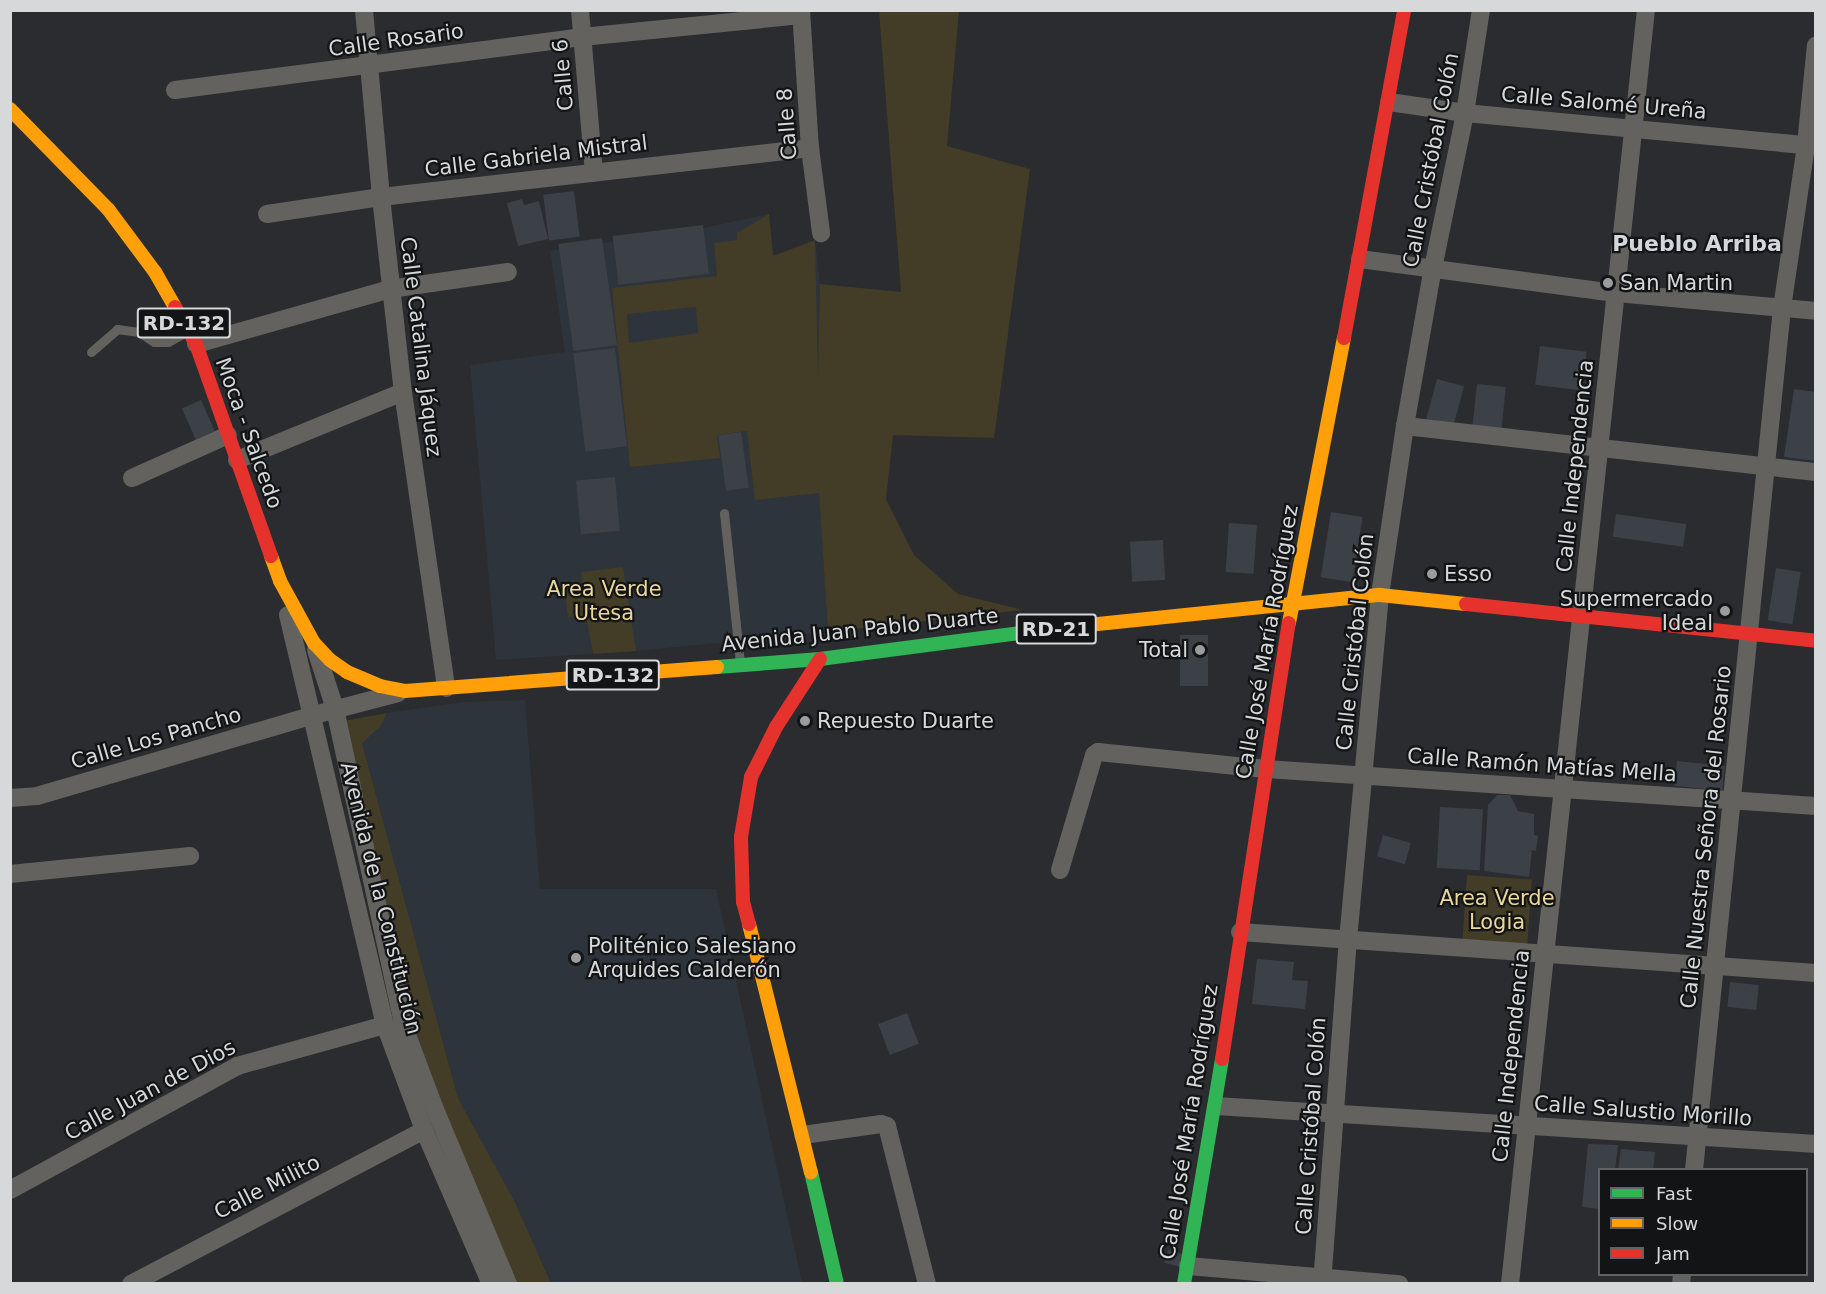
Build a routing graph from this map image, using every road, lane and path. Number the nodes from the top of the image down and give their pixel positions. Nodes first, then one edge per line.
1 (364, 10) edge
2 (580, 10) edge
3 (1404, 10) edge
4 (1481, 10) edge
5 (1646, 10) edge
6 (801, 13) edge
7 (582, 37) junction
8 (1815, 45) edge
9 (369, 67) junction
10 (175, 90) dead end
11 (1389, 102) junction
12 (10, 109) edge
13 (1465, 113) junction
14 (1634, 128) junction
15 (1811, 146) edge
16 (810, 148) junction
17 (594, 172) junction
18 (381, 197) junction
19 (267, 214) dead end
20 (820, 233) dead end
21 (1360, 260) junction
22 (1433, 268) junction
23 (508, 272) dead end
24 (390, 289) junction
25 (1616, 293) junction
26 (1782, 308) junction
27 (1815, 311) edge
28 (192, 338) junction
29 (91, 352) dead end
30 (403, 392) junction
31 (1405, 426) junction
32 (228, 435) junction
33 (1599, 447) junction
34 (237, 460) junction
35 (1766, 466) junction
36 (1815, 472) edge
37 (132, 478) dead end
38 (724, 513) dead end
39 (280, 581) junction
40 (1380, 595) junction
41 (1292, 605) junction
42 (1581, 616) junction
43 (1749, 635) junction
44 (1815, 641) edge
45 (314, 643) junction
46 (820, 659) junction
47 (740, 665) junction
48 (446, 688) junction
49 (405, 691) junction
50 (335, 709) junction
51 (314, 715) junction
52 (1266, 769) junction
53 (1364, 776) junction
54 (1562, 789) junction
55 (10, 798) edge
56 (1732, 801) junction
57 (1815, 806) edge
58 (190, 856) dead end
59 (1060, 870) dead end
60 (10, 874) edge
61 (1240, 932) junction
62 (1348, 940) junction
63 (1545, 954) junction
64 (1716, 966) junction
65 (1815, 973) edge
66 (385, 1025) junction
67 (1216, 1106) junction
68 (1334, 1115) junction
69 (1527, 1126) junction
70 (424, 1130) junction
71 (803, 1135) junction
72 (1697, 1137) junction
73 (1815, 1144) edge
74 (1694, 1168) edge
75 (10, 1190) edge
76 (1186, 1275) edge
77 (1322, 1281) edge
78 (131, 1284) edge
79 (491, 1284) edge
80 (508, 1284) edge
81 (837, 1284) edge
82 (927, 1284) edge
83 (1399, 1284) edge
84 (1510, 1284) edge

1 - 9 street, Calle Catalina Jáquez
2 - 7 street, Calle 6
3 - 11 main road, Calle José María Rodríguez
4 - 13 street, Calle Cristóbal Colón
5 - 14 street, Calle Independencia
6 - 7 street, Calle Rosario
6 - 16 street, Calle 8
7 - 9 street, Calle Rosario
7 - 17 street, Calle 6
8 - 15 street, Calle Nuestra Señora del Rosario
9 - 10 street, Calle Rosario
9 - 18 street, Calle Catalina Jáquez
11 - 13 street, Calle Salomé Ureña
11 - 21 main road, Calle José María Rodríguez
12 - 28 main road, Moca - Salcedo / RD-132
13 - 14 street, Calle Salomé Ureña
13 - 22 street, Calle Cristóbal Colón
14 - 15 street, Calle Salomé Ureña
14 - 25 street, Calle Independencia
15 - 26 street, Calle Nuestra Señora del Rosario
16 - 17 street, Calle Gabriela Mistral
16 - 20 street, Calle 8
17 - 18 street, Calle Gabriela Mistral
18 - 19 street, Calle Gabriela Mistral
18 - 24 street, Calle Catalina Jáquez
21 - 22 street
21 - 41 main road, Calle José María Rodríguez
22 - 25 street
22 - 31 street, Calle Cristóbal Colón
23 - 24 street
24 - 28 street
24 - 30 street, Calle Catalina Jáquez
25 - 26 street
25 - 33 street, Calle Independencia
26 - 27 street
26 - 35 street, Calle Nuestra Señora del Rosario
28 - 29 lane
28 - 32 main road, Moca - Salcedo / RD-132
30 - 34 street
30 - 48 street, Calle Catalina Jáquez
31 - 33 street
31 - 40 street, Calle Cristóbal Colón
32 - 34 main road, Moca - Salcedo / RD-132
32 - 37 street
33 - 35 street
33 - 42 street, Calle Independencia
34 - 39 main road, Moca - Salcedo / RD-132
35 - 36 street
35 - 43 street, Calle Nuestra Señora del Rosario
38 - 47 lane
39 - 45 main road, Avenida Juan Pablo Duarte / RD-132
39 - 51 street, Avenida de la Constitución
40 - 41 main road, Avenida Juan Pablo Duarte / RD-21
40 - 42 main road, Avenida Juan Pablo Duarte / RD-21
40 - 53 street, Calle Cristóbal Colón
41 - 46 main road, Avenida Juan Pablo Duarte / RD-21
41 - 52 main road, Calle José María Rodríguez
42 - 43 main road, Avenida Juan Pablo Duarte / RD-21
42 - 54 street, Calle Independencia
43 - 44 main road, Avenida Juan Pablo Duarte / RD-21
43 - 56 street, Calle Nuestra Señora del Rosario
45 - 49 main road, Avenida Juan Pablo Duarte / RD-132
45 - 50 street, Avenida de la Constitución
46 - 47 main road, Avenida Juan Pablo Duarte / RD-132
46 - 71 main road
47 - 48 main road, Avenida Juan Pablo Duarte / RD-132
48 - 49 main road, Avenida Juan Pablo Duarte / RD-132
49 - 50 street, Calle Los Pancho
50 - 51 street, Calle Los Pancho
50 - 80 street, Avenida de la Constitución
51 - 55 street, Calle Los Pancho
51 - 66 street, Avenida de la Constitución
52 - 53 street, Calle Ramón Matías Mella
52 - 59 street, Calle Ramón Matías Mella
52 - 61 main road, Calle José María Rodríguez
53 - 54 street, Calle Ramón Matías Mella
53 - 62 street, Calle Cristóbal Colón
54 - 56 street, Calle Ramón Matías Mella
54 - 63 street, Calle Independencia
56 - 57 street, Calle Ramón Matías Mella
56 - 64 street, Calle Nuestra Señora del Rosario
58 - 60 street
61 - 62 street
61 - 67 main road, Calle José María Rodríguez
62 - 63 street
62 - 68 street, Calle Cristóbal Colón
63 - 64 street
63 - 69 street, Calle Independencia
64 - 65 street
64 - 72 street, Calle Nuestra Señora del Rosario
66 - 70 street, Avenida de la Constitución
66 - 75 street, Calle Juan de Dios
67 - 68 street, Calle Salustio Morillo
67 - 76 main road, Calle José María Rodríguez
68 - 69 street, Calle Salustio Morillo
68 - 77 street, Calle Cristóbal Colón
69 - 72 street, Calle Salustio Morillo
69 - 84 street, Calle Independencia
70 - 78 street, Calle Milito
70 - 79 street, Avenida de la Constitución
71 - 81 main road
71 - 82 street
72 - 73 street, Calle Salustio Morillo
72 - 74 street, Calle Nuestra Señora del Rosario
76 - 77 street
77 - 83 street

